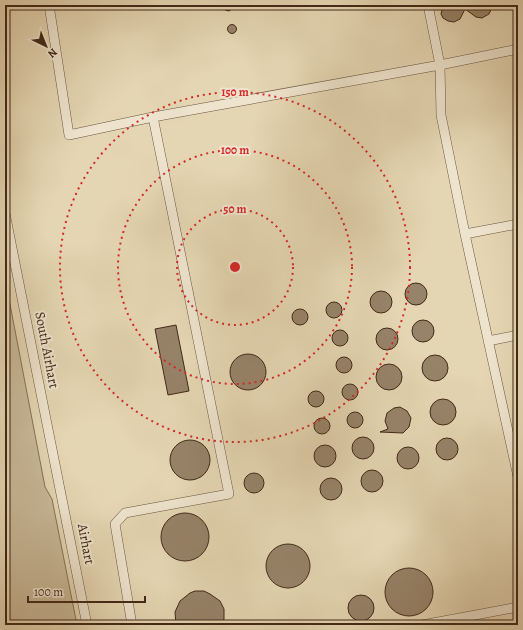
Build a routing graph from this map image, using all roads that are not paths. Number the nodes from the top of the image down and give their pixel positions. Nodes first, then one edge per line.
1 (49, 5) edge
2 (428, 5) edge
3 (518, 49) edge
4 (440, 65) junction
5 (153, 117) junction
6 (5, 213) edge
7 (518, 224) edge
8 (465, 234) junction
9 (518, 335) edge
10 (488, 341) junction
11 (518, 478) edge
12 (61, 491) joint
13 (518, 607) edge
14 (87, 625) edge
15 (132, 625) edge
16 (422, 625) edge

1 - 5 street
2 - 4 street
3 - 4 street
4 - 5 street
4 - 8 street
5 - 15 street
6 - 12 street, South Airhart
7 - 8 street
8 - 10 street
9 - 10 street
10 - 11 street
12 - 14 street, Airhart
13 - 16 street

